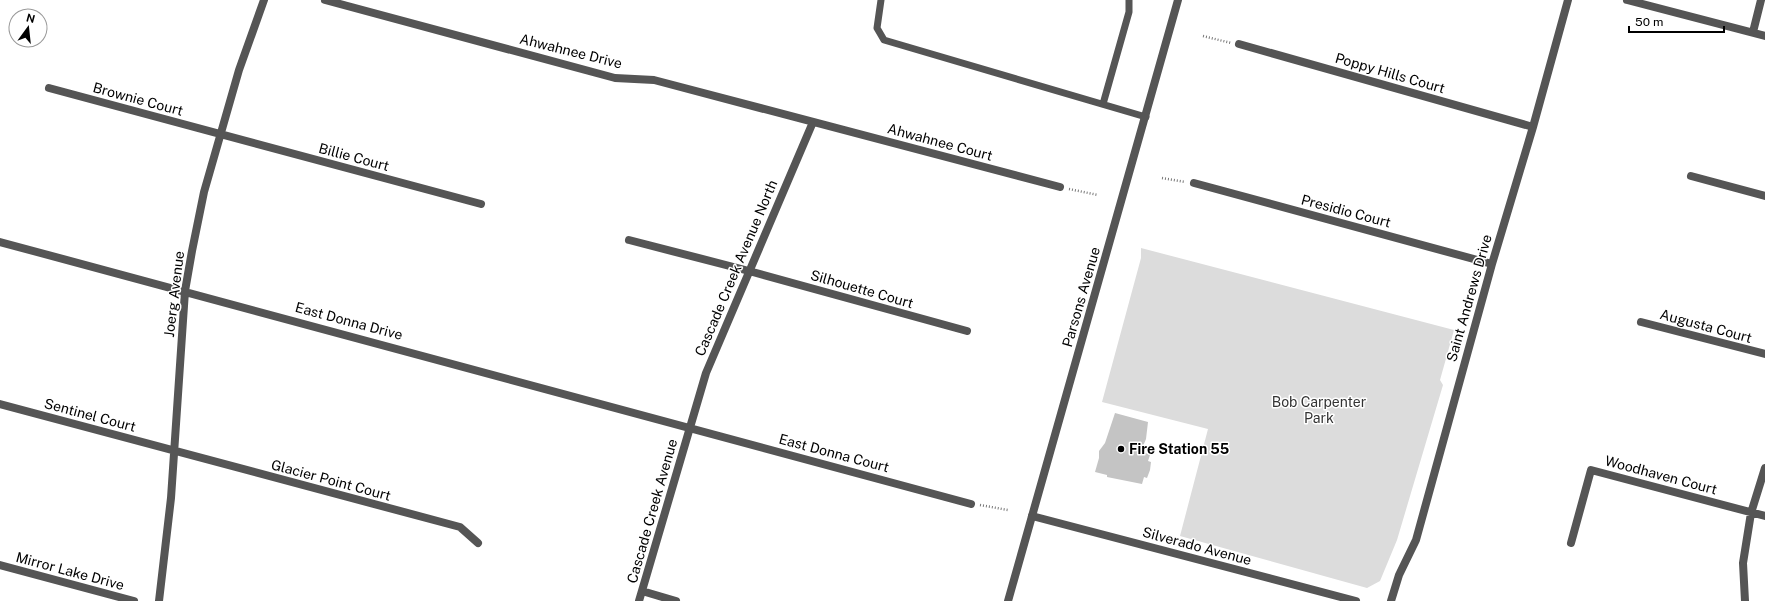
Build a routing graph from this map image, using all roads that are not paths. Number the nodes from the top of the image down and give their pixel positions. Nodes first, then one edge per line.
1 (264, 0) edge
2 (325, 0) edge
3 (881, 0) edge
4 (1129, 0) edge
5 (1178, 0) edge
6 (1568, 0) edge
7 (1627, 0) edge
8 (1761, 0) edge
9 (1753, 32) junction
10 (1765, 36) edge
11 (1239, 44) road end
12 (49, 88) dead end
13 (1103, 104) junction
14 (1146, 117) junction
15 (813, 122) junction
16 (1533, 127) junction
17 (221, 134) junction
18 (1691, 176) dead end
19 (1194, 183) road end
20 (1060, 187) road end
21 (1765, 196) edge
22 (481, 204) dead end
23 (629, 240) dead end
24 (0, 242) edge
25 (1492, 264) junction
26 (749, 271) junction
27 (185, 291) junction
28 (1641, 322) dead end
29 (967, 331) dead end
30 (1765, 354) edge
31 (0, 404) edge
32 (690, 428) junction
33 (173, 451) junction
34 (1765, 468) edge
35 (971, 504) road end
36 (1751, 513) junction
37 (1032, 516) junction
38 (1765, 516) edge
39 (478, 543) dead end
40 (1571, 543) dead end
41 (0, 565) edge
42 (642, 591) junction
43 (134, 601) edge
44 (159, 601) edge
45 (639, 601) edge
46 (676, 601) edge
47 (1008, 601) edge
48 (1356, 601) edge
49 (1391, 601) edge
50 (1745, 601) edge

1 - 17 street, Joerg Avenue
2 - 15 street, Ahwahnee Drive
3 - 13 lane
4 - 13 lane
5 - 14 street, Parsons Avenue
6 - 16 street, Saint Andrews Drive
7 - 9 street
8 - 9 street
9 - 10 street
11 - 16 street, Poppy Hills Court
12 - 17 street, Brownie Court
13 - 14 lane
14 - 37 street, Parsons Avenue
15 - 20 street, Ahwahnee Court
15 - 26 street, Cascade Creek Avenue North
16 - 25 street, Saint Andrews Drive
17 - 22 street, Billie Court
17 - 27 street, Joerg Avenue
18 - 21 street
19 - 25 street, Presidio Court
23 - 26 street, Silhouette Court
24 - 27 street, East Donna Drive
25 - 49 street, Saint Andrews Drive
26 - 29 street, Silhouette Court
26 - 32 street, Cascade Creek Avenue North
27 - 32 street, East Donna Drive
27 - 33 street, Joerg Avenue
28 - 30 street, Augusta Court
31 - 33 street, Sentinel Court
32 - 35 street, East Donna Court
32 - 42 street, Cascade Creek Avenue
33 - 39 street, Glacier Point Court
33 - 44 street, Joerg Avenue
34 - 36 street
36 - 38 street
36 - 40 street, Woodhaven Court
36 - 50 street
37 - 47 street, Parsons Avenue
37 - 48 street, Silverado Avenue
41 - 43 street, Mirror Lake Drive
42 - 45 street, Cascade Creek Avenue
42 - 46 street

